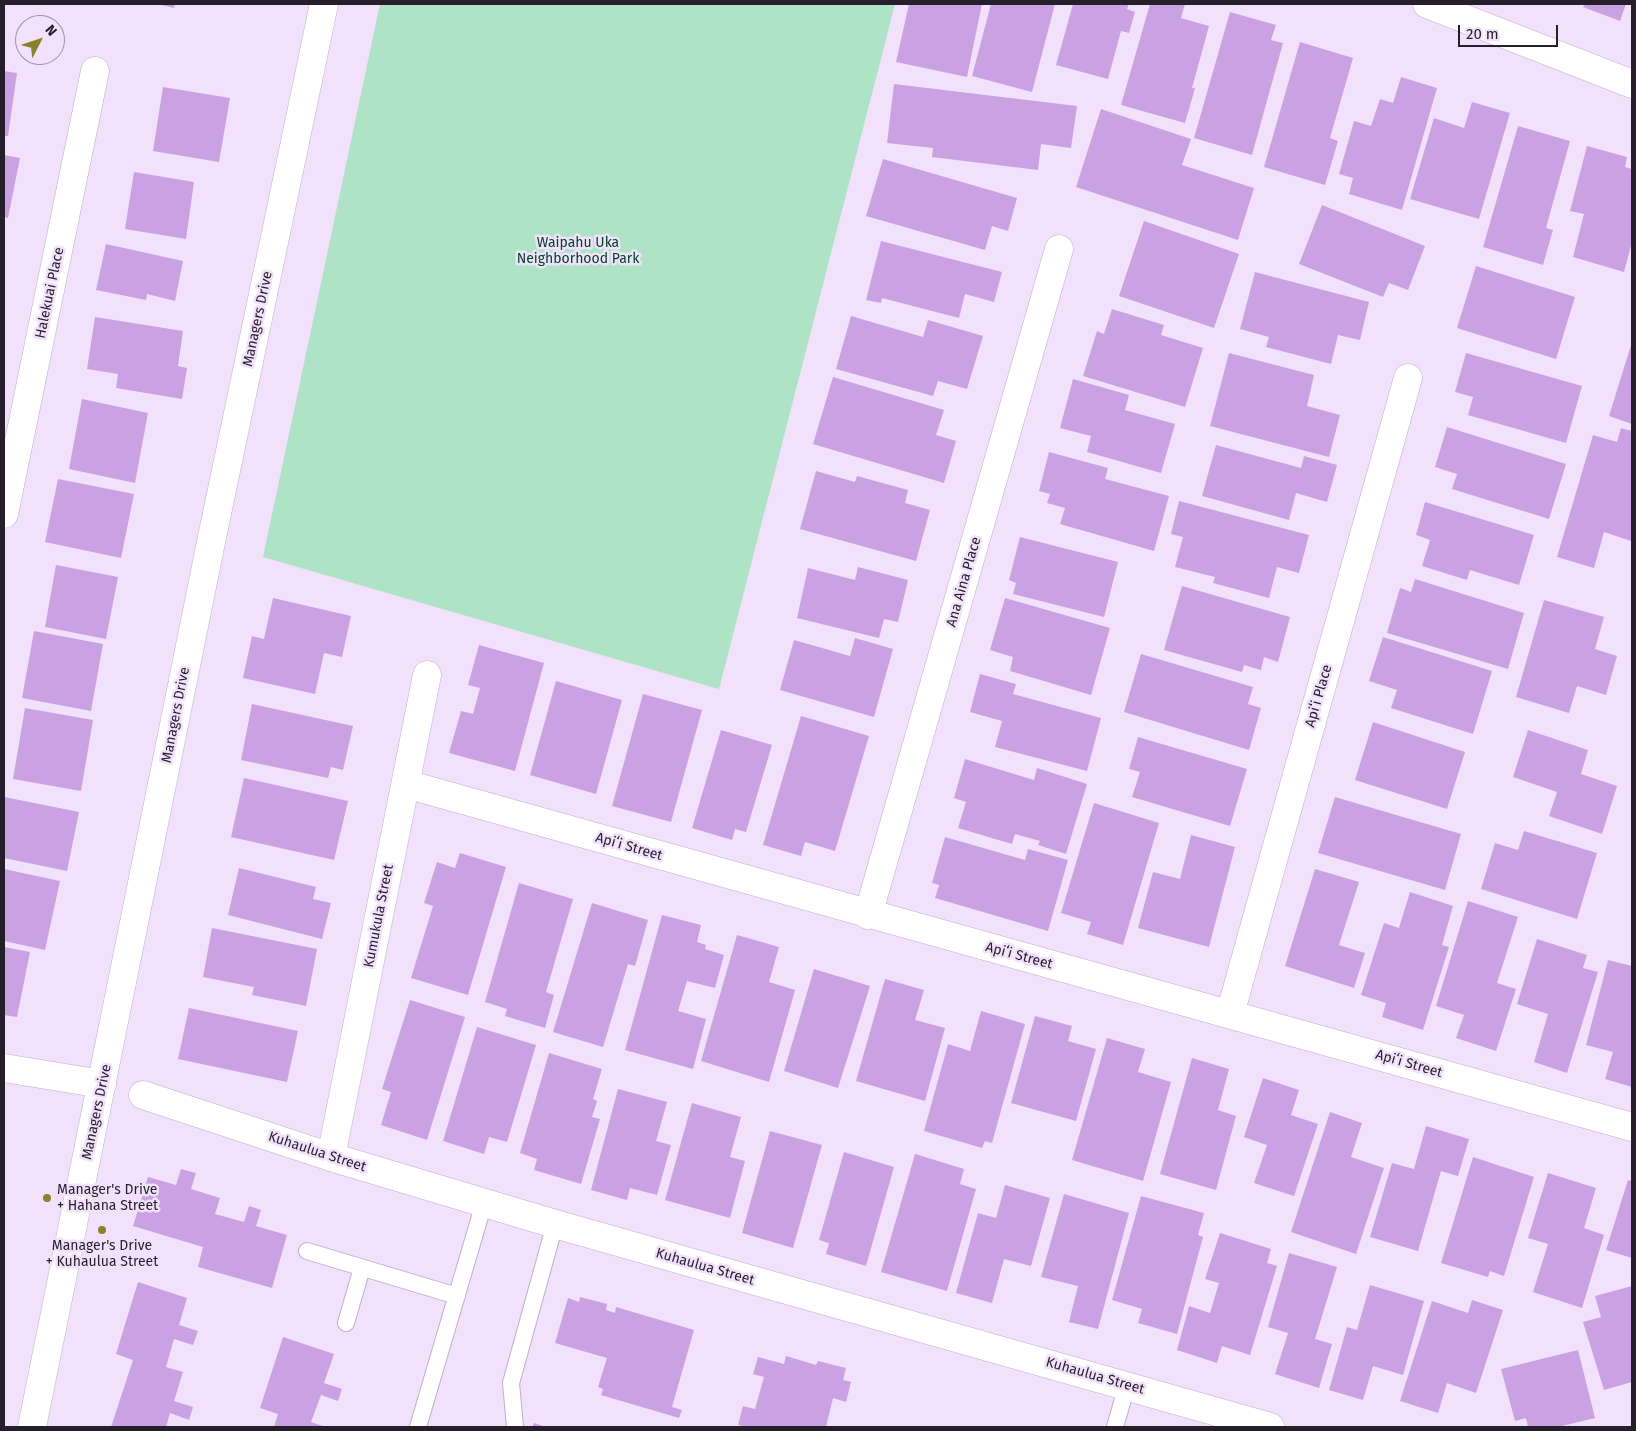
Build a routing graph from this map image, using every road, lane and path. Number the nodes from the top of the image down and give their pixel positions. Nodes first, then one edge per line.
1 (324, 4) edge
2 (1427, 4) edge
3 (95, 71) dead end
4 (1632, 84) edge
5 (1059, 249) dead end
6 (1408, 378) dead end
7 (4, 514) edge
8 (427, 675) dead end
9 (406, 784) junction
10 (868, 915) junction
11 (1230, 1014) junction
12 (4, 1068) edge
13 (102, 1084) junction
14 (143, 1095) dead end
15 (1632, 1127) edge
16 (331, 1157) junction
17 (484, 1203) junction
18 (555, 1224) junction
19 (307, 1251) dead end
20 (362, 1268) junction
21 (457, 1296) junction
22 (346, 1322) dead end
23 (1127, 1385) junction
24 (32, 1427) edge
25 (418, 1427) edge
26 (515, 1427) edge
27 (1115, 1427) edge
28 (1270, 1427) edge

1 - 13 street, Managers Drive
2 - 4 street
3 - 7 street, Halekuai Place
5 - 10 street, Ana Aina Place
6 - 11 street, Apiʻi Place
8 - 9 street, Kumukula Street
9 - 10 street, Apiʻi Street
9 - 16 street, Kumukula Street
10 - 11 street, Apiʻi Street
11 - 15 street, Apiʻi Street
12 - 13 street
13 - 24 street, Managers Drive
14 - 16 street, Kuhaulua Street
16 - 17 street, Kuhaulua Street
17 - 18 street, Kuhaulua Street
17 - 21 lane
18 - 23 street, Kuhaulua Street
18 - 26 lane
19 - 20 lane
20 - 21 lane
20 - 22 lane
21 - 25 lane
23 - 27 lane
23 - 28 street, Kuhaulua Street

